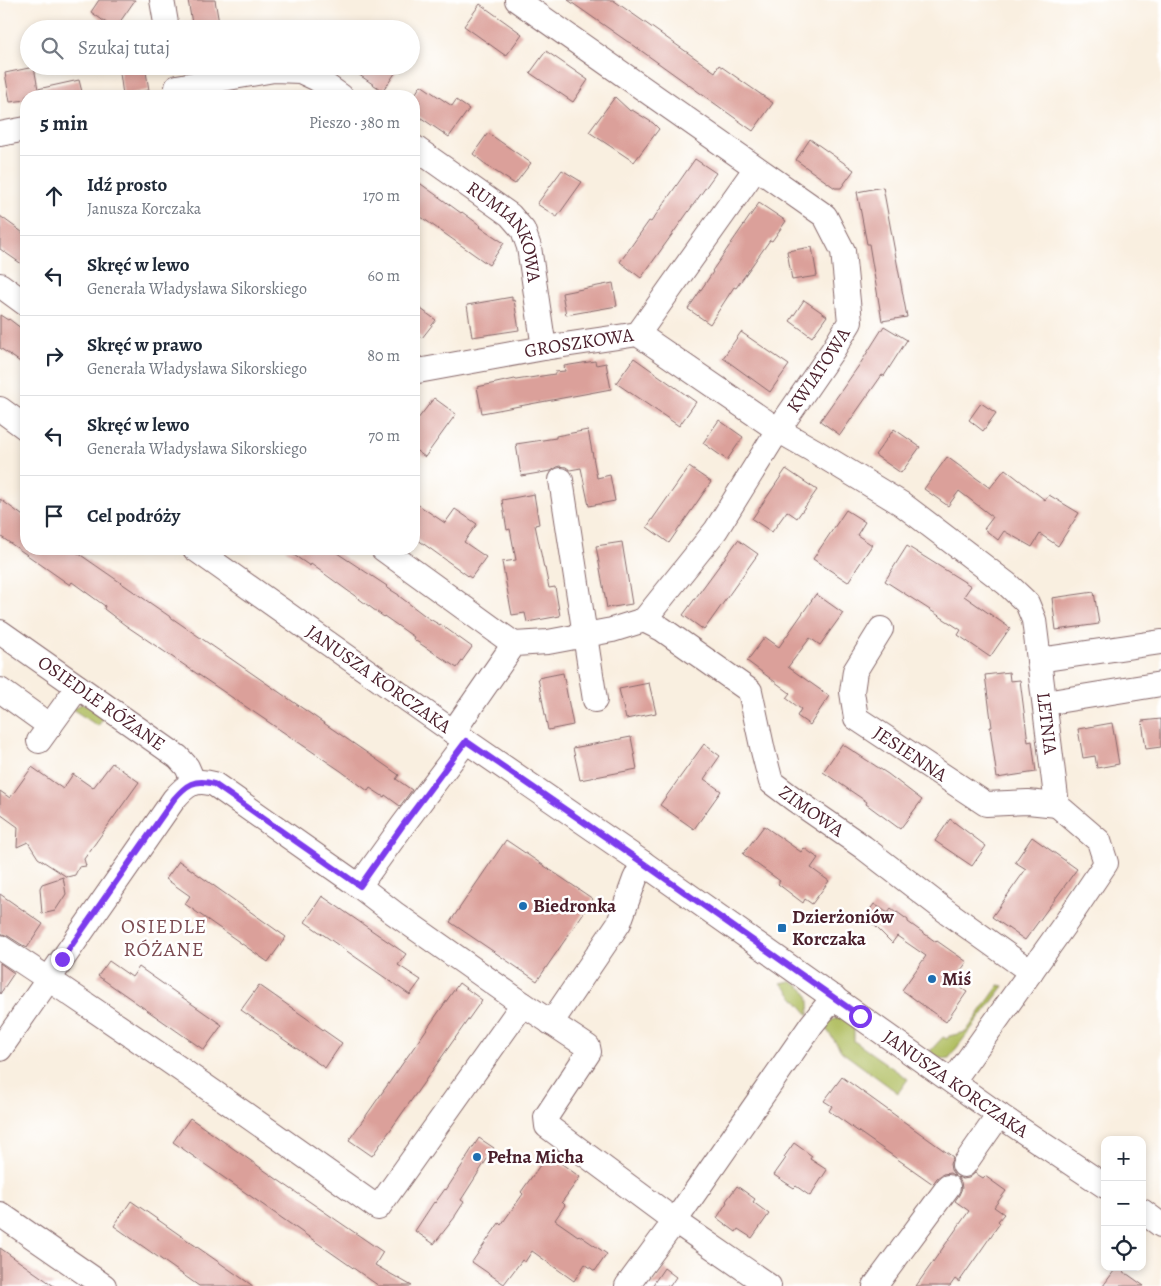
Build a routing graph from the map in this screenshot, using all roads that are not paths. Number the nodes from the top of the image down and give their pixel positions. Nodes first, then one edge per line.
1 (162, 0) edge
2 (517, 0) edge
3 (165, 20) edge
4 (237, 75) edge
5 (308, 75) edge
6 (177, 83) edge
7 (333, 90) edge
8 (20, 130) edge
9 (0, 134) edge
10 (420, 151) edge
11 (756, 168) junction
12 (0, 285) edge
13 (20, 300) edge
14 (638, 334) junction
15 (544, 348) junction
16 (420, 371) edge
17 (0, 409) edge
18 (20, 424) edge
19 (778, 430) junction
20 (561, 480) dead end
21 (204, 555) edge
22 (391, 555) edge
23 (644, 620) junction
24 (881, 629) dead end
25 (0, 632) edge
26 (585, 634) junction
27 (1161, 642) edge
28 (514, 644) junction
29 (1039, 660) junction
30 (1161, 684) edge
31 (78, 687) junction
32 (0, 690) edge
33 (595, 700) dead end
34 (1045, 703) junction
35 (460, 736) junction
36 (194, 783) junction
37 (1057, 805) junction
38 (643, 863) junction
39 (360, 886) junction
40 (0, 946) edge
41 (1031, 972) junction
42 (49, 979) junction
43 (834, 997) junction
44 (523, 1004) junction
45 (551, 1023) junction
46 (0, 1050) edge
47 (953, 1081) junction
48 (1000, 1115) junction
49 (964, 1165) dead end
50 (1101, 1183) edge
51 (948, 1188) dead end
52 (0, 1214) edge
53 (1146, 1214) edge
54 (675, 1221) junction
55 (1161, 1225) edge
56 (104, 1286) edge
57 (627, 1286) edge
58 (769, 1286) edge
59 (875, 1286) edge

1 - 3 street
2 - 11 street, KWIATOWA
4 - 6 street
5 - 7 street
8 - 9 street
10 - 15 street, RUMIANKOWA
11 - 14 street
11 - 19 street, KWIATOWA
12 - 13 street
14 - 15 street, GROSZKOWA
14 - 19 street, GROSZKOWA
15 - 16 street, GROSZKOWA
17 - 18 street
19 - 23 street, KWIATOWA
19 - 29 street, LETNIA
20 - 26 street
21 - 35 street, JANUSZA KORCZAKA
22 - 28 street
23 - 26 street
23 - 41 street, ZIMOWA
24 - 37 street, JESIENNA
25 - 31 street, OSIEDLE RÓŻANE
26 - 28 street
26 - 33 street
27 - 29 street
28 - 35 street
29 - 34 street, LETNIA
30 - 34 street
31 - 32 street
31 - 36 street, OSIEDLE RÓŻANE
34 - 37 street, LETNIA
35 - 38 street, JANUSZA KORCZAKA
35 - 39 street
36 - 39 street
36 - 42 street
37 - 41 street
38 - 43 street, JANUSZA KORCZAKA
38 - 45 street
39 - 44 street
40 - 42 street
41 - 47 street
42 - 44 street
42 - 46 street
43 - 47 street, JANUSZA KORCZAKA
43 - 54 street
44 - 45 street
45 - 54 street
47 - 48 street, JANUSZA KORCZAKA
48 - 49 street
48 - 50 street, JANUSZA KORCZAKA
51 - 59 street
52 - 56 street
53 - 55 street
54 - 57 street
54 - 58 street

